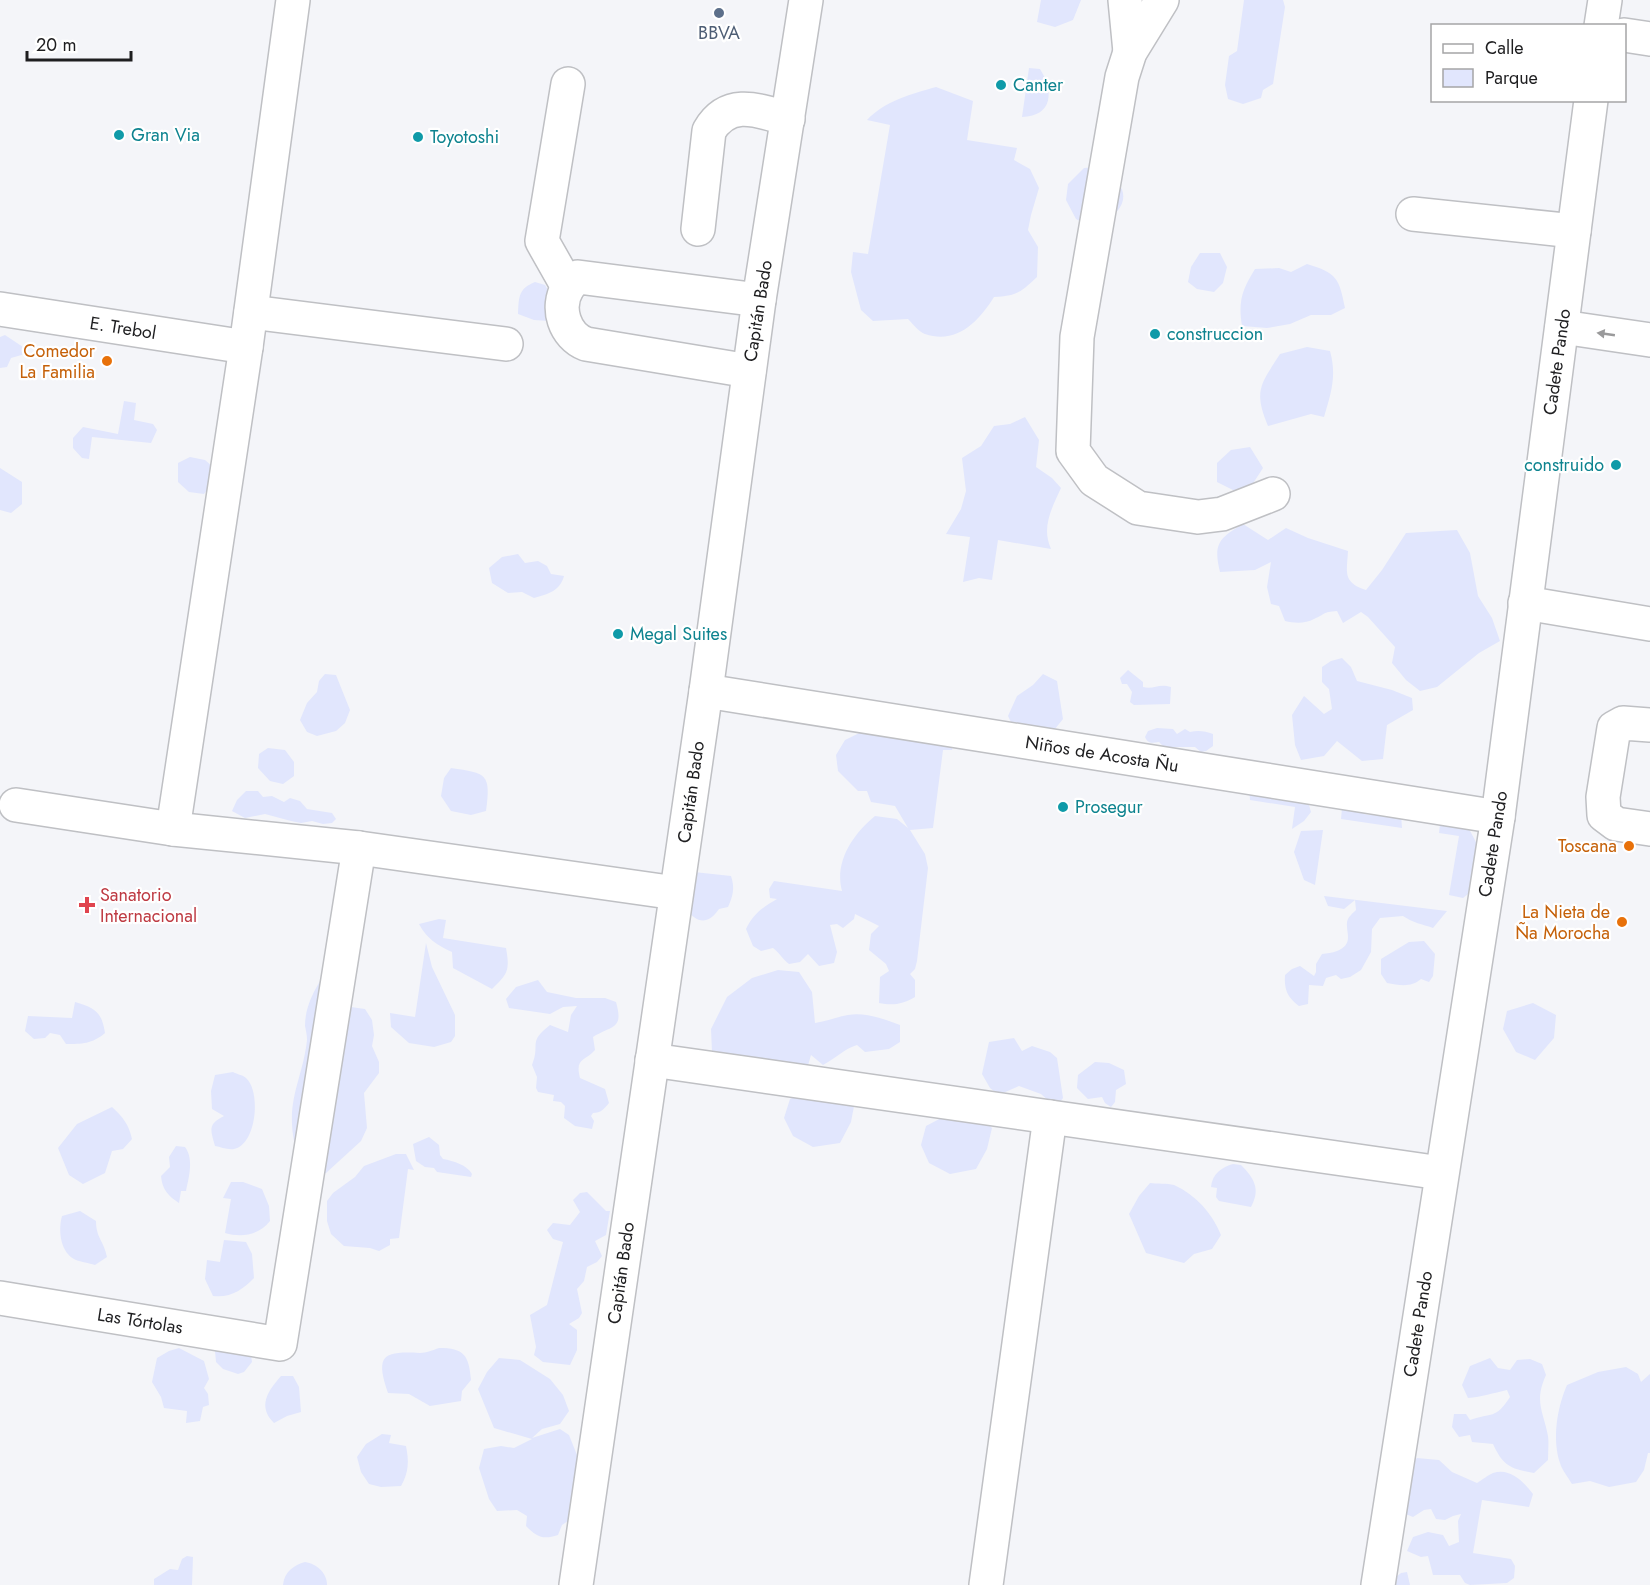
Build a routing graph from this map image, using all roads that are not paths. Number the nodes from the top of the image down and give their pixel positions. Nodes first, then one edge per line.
1 (292, 0) edge
2 (806, 0) edge
3 (1125, 0) edge
4 (1162, 0) edge
5 (1605, 0) edge
6 (1601, 24) edge
7 (1626, 35) edge
8 (1650, 39) edge
9 (1130, 52) junction
10 (568, 84) dead end
11 (1591, 102) edge
12 (788, 119) junction
13 (1413, 214) dead end
14 (698, 229) dead end
15 (1574, 231) junction
16 (568, 287) junction
17 (759, 300) junction
18 (0, 309) edge
19 (251, 312) junction
20 (1562, 327) junction
21 (1650, 340) edge
22 (506, 344) dead end
23 (246, 347) junction
24 (749, 371) junction
25 (1273, 494) dead end
26 (1525, 603) junction
27 (1650, 624) edge
28 (706, 692) junction
29 (1650, 725) edge
30 (16, 806) dead end
31 (1498, 817) junction
32 (1650, 829) edge
33 (173, 830) junction
34 (359, 849) junction
35 (676, 894) junction
36 (652, 1060) junction
37 (1050, 1118) junction
38 (1441, 1173) junction
39 (0, 1298) edge
40 (576, 1585) edge
41 (986, 1585) edge
42 (1378, 1585) edge

1 - 19 street
2 - 12 street, Capitán Bado
3 - 9 street
4 - 9 street
5 - 6 street
7 - 8 street
9 - 25 street
10 - 16 street
11 - 15 street, Cadete Pando
12 - 14 street
12 - 17 street, Capitán Bado
13 - 15 street
15 - 20 street, Cadete Pando
16 - 17 street
16 - 24 street
17 - 24 street, Capitán Bado
18 - 23 street, E. Trebol
19 - 22 street
19 - 23 street
21 -> 20 street
20 - 26 street, Cadete Pando
23 - 33 street
24 - 28 street, Capitán Bado
26 - 27 street
26 - 31 street, Cadete Pando
28 - 31 street, Niños de Acosta Ñu
28 - 35 street, Capitán Bado
29 - 32 street
30 - 33 street
31 - 38 street, Cadete Pando
33 - 34 street
34 - 35 street
34 - 39 street, Las Tórtolas
35 - 36 street, Capitán Bado
36 - 37 street
36 - 40 street, Capitán Bado
37 - 38 street
37 - 41 street
38 - 42 street, Cadete Pando

